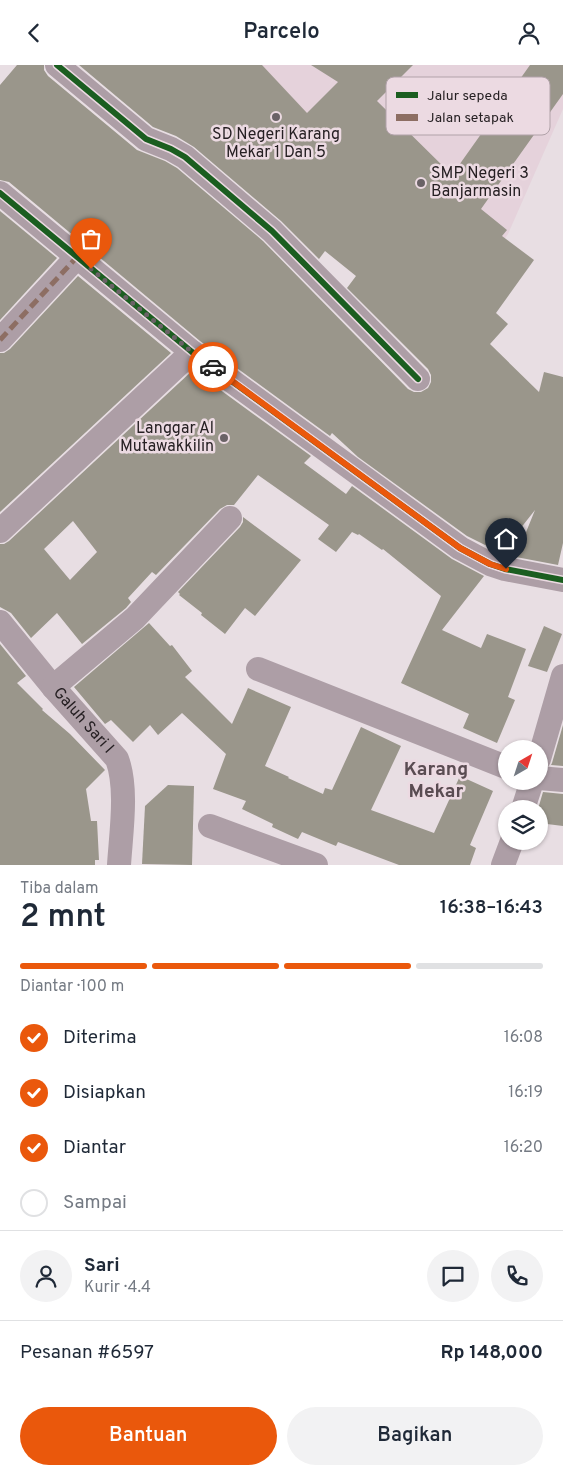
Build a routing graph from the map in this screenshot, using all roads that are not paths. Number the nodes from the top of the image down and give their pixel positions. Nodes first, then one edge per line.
1 (57, 65) edge
2 (0, 193) edge
3 (77, 257) junction
4 (0, 340) edge
5 (192, 352) junction
6 (418, 379) dead end
7 (230, 518) dead end
8 (0, 531) edge
9 (563, 580) edge
10 (0, 623) edge
11 (258, 669) dead end
12 (563, 676) edge
13 (54, 687) junction
14 (544, 740) edge
15 (498, 764) edge
16 (548, 779) edge
17 (563, 780) edge
18 (210, 826) dead end
19 (509, 850) edge
20 (119, 865) edge
21 (316, 865) edge
22 (503, 865) edge

1 - 6 street
2 - 3 street
3 - 4 street
3 - 5 street
5 - 8 street
5 - 9 street
7 - 13 street
10 - 13 street, Galuh Sari I
11 - 15 street
12 - 14 street
13 - 20 street, Galuh Sari I
16 - 17 street
18 - 21 street
19 - 22 street

